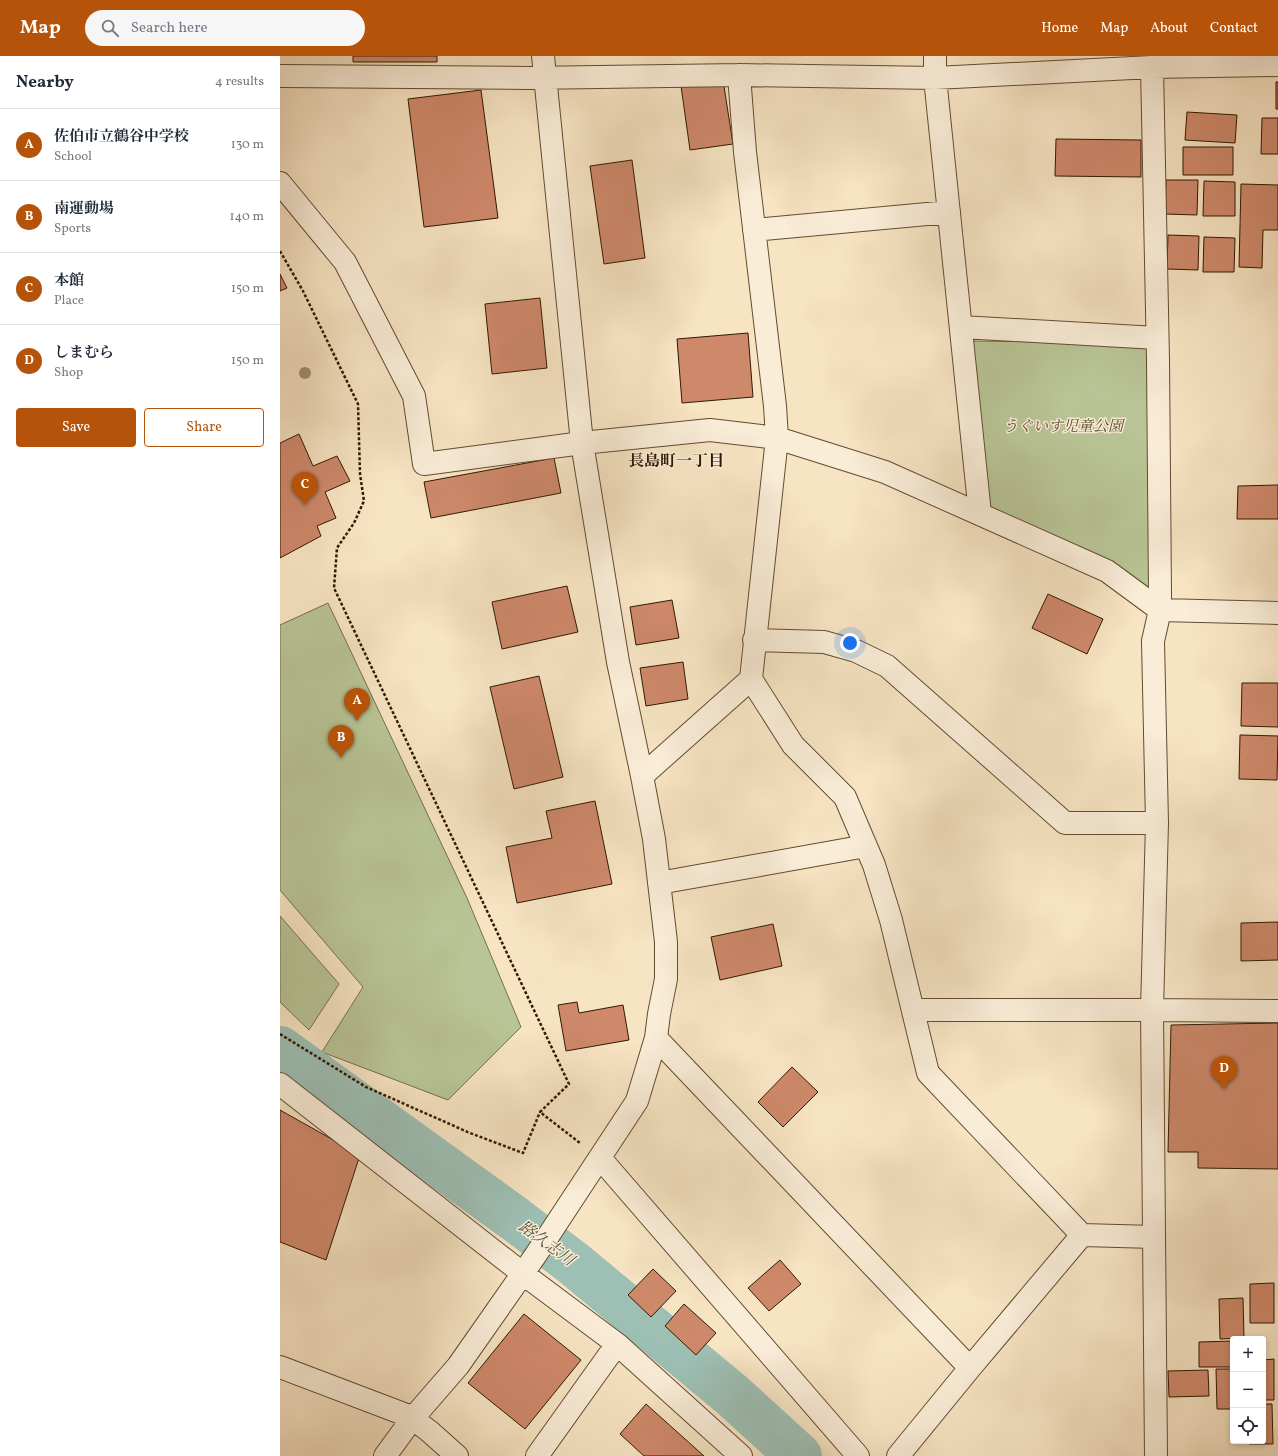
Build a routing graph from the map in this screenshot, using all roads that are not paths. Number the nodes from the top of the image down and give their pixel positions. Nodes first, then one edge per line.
1 (543, 56) edge
2 (934, 56) edge
3 (1278, 65) edge
4 (1152, 67) junction
5 (739, 75) junction
6 (280, 76) edge
7 (545, 77) junction
8 (935, 78) junction
9 (280, 183) edge
10 (949, 212) junction
11 (754, 230) junction
12 (961, 327) junction
13 (1157, 338) junction
14 (777, 438) junction
15 (582, 443) junction
16 (980, 514) junction
17 (1160, 610) junction
18 (1278, 613) edge
19 (754, 640) junction
20 (750, 679) junction
21 (642, 776) junction
22 (1157, 823) junction
23 (866, 846) junction
24 (659, 883) junction
25 (913, 1010) junction
26 (1152, 1010) junction
27 (1278, 1011) edge
28 (656, 1038) junction
29 (280, 1084) edge
30 (600, 1158) junction
31 (1082, 1235) junction
32 (1154, 1237) junction
33 (522, 1273) junction
34 (617, 1344) junction
35 (280, 1367) edge
36 (970, 1368) junction
37 (412, 1419) junction
38 (385, 1456) edge
39 (457, 1456) edge
40 (537, 1456) edge
41 (741, 1456) edge
42 (858, 1456) edge
43 (898, 1456) edge
44 (1156, 1456) edge

1 - 7 street
2 - 8 street
3 - 4 street
4 - 8 street
4 - 13 street
5 - 7 street
5 - 8 street
5 - 11 street
6 - 7 street
7 - 15 street
8 - 10 street
9 - 15 street
10 - 11 street
10 - 12 street
11 - 14 street
12 - 13 street
12 - 16 street
13 - 17 street
14 - 15 street
14 - 16 street
14 - 19 street
15 - 21 street
16 - 17 street
17 - 18 street
17 - 22 street
19 - 20 street
19 - 22 street
20 - 21 street
20 - 23 street
21 - 24 street
22 - 26 street
23 - 24 street
23 - 25 street
24 - 28 street
25 - 26 street
25 - 31 street
26 - 27 street
26 - 32 street
28 - 30 street
28 - 36 street
29 - 33 street
30 - 33 street
30 - 42 street
31 - 32 street
31 - 36 street
32 - 44 street
33 - 34 street
33 - 37 street
34 - 40 street
34 - 41 street
35 - 37 street
36 - 43 street
37 - 38 street
37 - 39 street

